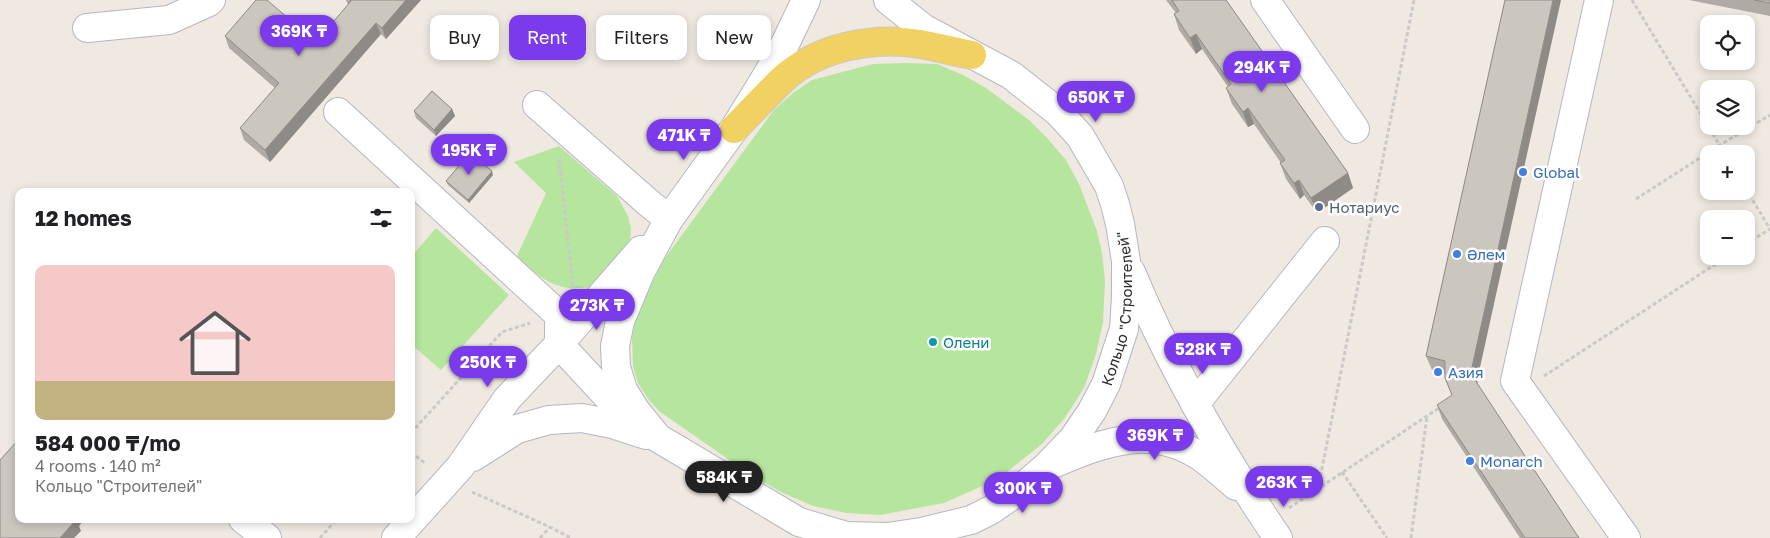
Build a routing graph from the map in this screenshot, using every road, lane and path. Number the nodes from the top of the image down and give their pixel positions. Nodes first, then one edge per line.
1 (210, 0) edge
2 (806, 0) edge
3 (888, 0) edge
4 (1265, 0) edge
5 (1414, 0) edge
6 (1599, 0) edge
7 (1632, 0) edge
8 (87, 28) dead end
9 (972, 55) junction
10 (338, 112) dead end
11 (546, 113) joint
12 (1770, 115) edge
13 (734, 129) junction
14 (1355, 129) dead end
15 (1720, 145) joint
16 (1700, 158) edge
17 (1636, 199) dead end
18 (1753, 200) edge
19 (669, 219) junction
20 (1770, 229) edge
21 (1755, 238) edge
22 (1325, 241) dead end
23 (1126, 262) junction
24 (1714, 265) edge
25 (566, 306) junction
26 (559, 344) junction
27 (1515, 381) junction
28 (1446, 403) edge
29 (1195, 404) junction
30 (1427, 416) junction
31 (415, 428) edge
32 (658, 438) junction
33 (415, 454) edge
34 (1047, 466) junction
35 (1342, 472) junction
36 (453, 474) junction
37 (1318, 489) junction
38 (415, 517) edge
39 (1266, 520) edge
40 (248, 523) edge
41 (333, 523) edge
42 (409, 523) edge
43 (550, 527) junction
44 (963, 529) edge
45 (815, 532) edge
46 (267, 538) edge
47 (320, 538) edge
48 (396, 538) edge
49 (540, 538) edge
50 (571, 538) edge
51 (1388, 538) edge
52 (1411, 538) edge
53 (1626, 538) edge

1 - 8 street
2 - 13 street
3 - 9 street
4 - 14 street
5 - 37 path
6 - 27 street
7 - 15 path
9 - 13 main road, Кольцо "Строителей"
9 - 23 street, Кольцо "Строителей"
10 - 25 street
11 - 19 street
11 - 25 path
12 - 15 path
13 - 19 street, Кольцо "Строителей"
16 - 17 path
18 - 20 path
19 - 26 street
19 - 32 street, Кольцо "Строителей"
20 - 21 path
22 - 29 street
23 - 29 street
23 - 34 street, Кольцо "Строителей"
24 - 27 path
25 - 26 street
25 - 31 path
26 - 32 street
26 - 36 street
27 - 53 street
28 - 30 path
29 - 39 street
30 - 35 path
30 - 52 path
32 - 36 street
32 - 45 street, Кольцо "Строителей"
33 - 36 path
34 - 39 street
34 - 44 street, Кольцо "Строителей"
35 - 37 path
35 - 51 path
36 - 38 street
36 - 43 path
37 - 39 path
40 - 46 street
41 - 47 path
42 - 48 street
43 - 49 path
43 - 50 path
44 - 45 street, Кольцо "Строителей"

